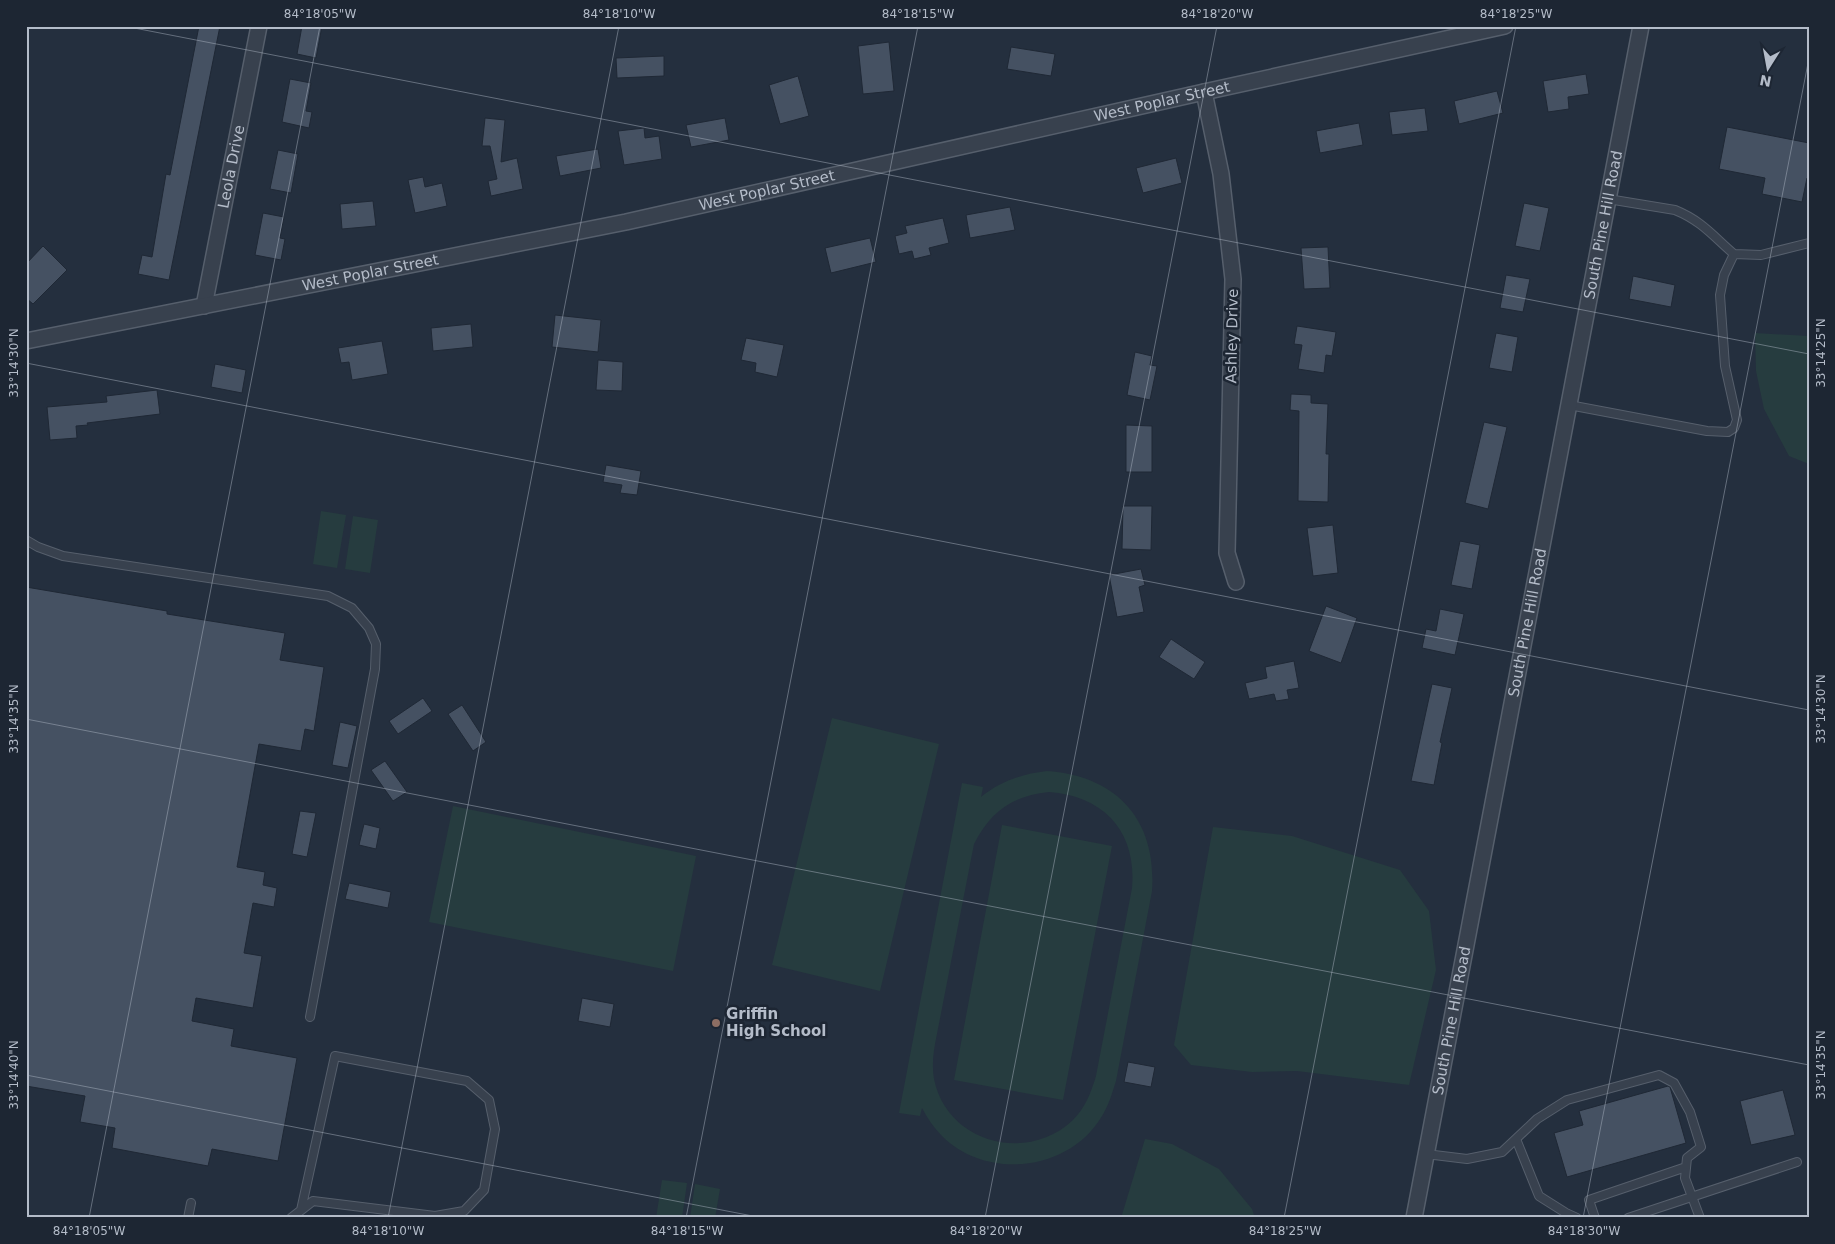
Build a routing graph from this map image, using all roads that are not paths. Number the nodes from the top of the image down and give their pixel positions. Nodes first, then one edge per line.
1 (259, 26) edge
2 (1505, 26) edge
3 (1641, 26) edge
4 (1204, 92) junction
5 (1608, 199) junction
6 (1809, 243) edge
7 (1734, 254) junction
8 (204, 306) junction
9 (26, 342) edge
10 (1569, 405) junction
11 (26, 540) edge
12 (1236, 582) dead end
13 (310, 1017) dead end
14 (1516, 1139) junction
15 (1426, 1154) junction
16 (1797, 1162) dead end
17 (1686, 1167) junction
18 (1692, 1198) junction
19 (191, 1203) dead end
20 (301, 1210) junction
21 (188, 1218) edge
22 (291, 1218) edge
23 (1414, 1218) edge
24 (1577, 1218) edge
25 (1595, 1218) edge
26 (1628, 1218) edge
27 (1700, 1218) edge

1 - 8 street, Leola Drive
2 - 4 street, West Poplar Street
3 - 5 street, South Pine Hill Road
4 - 8 street, West Poplar Street
4 - 12 street, Ashley Drive
5 - 7 lane
5 - 10 street, South Pine Hill Road
6 - 7 lane
7 - 10 lane
8 - 9 street, West Poplar Street
10 - 15 street, South Pine Hill Road
11 - 13 lane
14 - 15 lane
14 - 17 lane
14 - 24 lane
15 - 23 street, South Pine Hill Road
16 - 18 lane
17 - 18 lane
17 - 25 lane
18 - 26 lane
18 - 27 lane
19 - 21 lane
20 - 20 lane
20 - 22 lane

